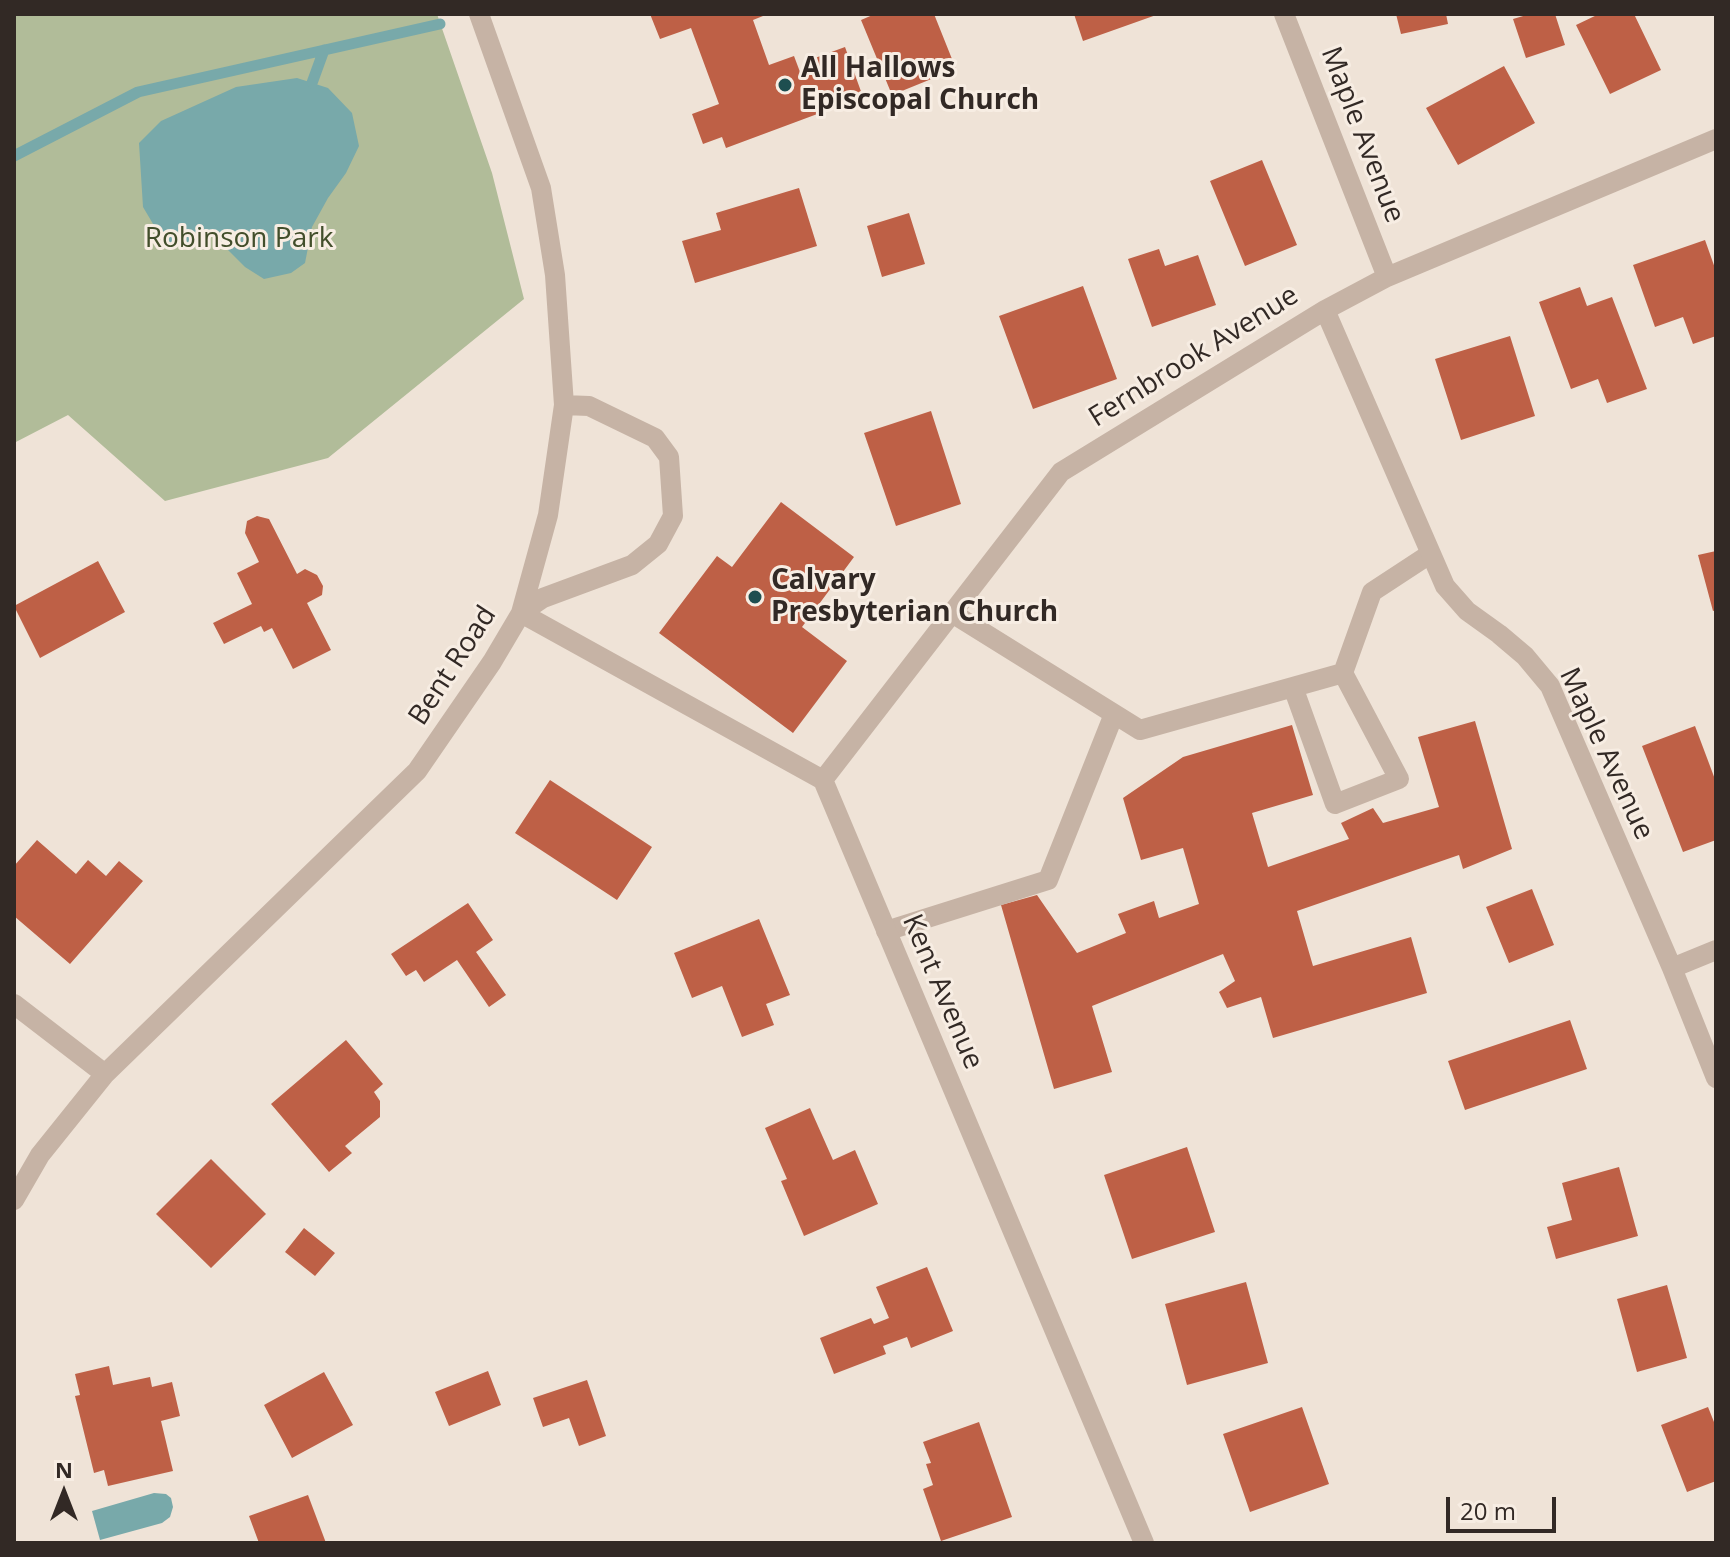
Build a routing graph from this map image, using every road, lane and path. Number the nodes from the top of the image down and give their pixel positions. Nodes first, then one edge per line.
1 (479, 14) edge
2 (1284, 14) edge
3 (1716, 139) edge
4 (1387, 277) junction
5 (1325, 310) junction
6 (564, 405) junction
7 (1430, 554) junction
8 (521, 613) junction
9 (952, 613) junction
10 (1343, 673) junction
11 (1293, 687) junction
12 (1114, 714) junction
13 (823, 780) junction
14 (886, 931) junction
15 (1716, 950) edge
16 (1672, 968) junction
17 (14, 1004) edge
18 (105, 1074) junction
19 (1716, 1078) edge
20 (14, 1200) edge
21 (1144, 1543) edge

1 - 6 street, Bent Road
2 - 4 street, Maple Avenue
3 - 4 street, Fernbrook Avenue
4 - 5 street, Fernbrook Avenue
5 - 7 street, Maple Avenue
5 - 9 street, Fernbrook Avenue
6 - 8 street, Bent Road
6 - 8 street
7 - 10 street
7 - 16 street, Maple Avenue
8 - 13 street
8 - 18 street, Bent Road
9 - 12 street
9 - 13 street, Fernbrook Avenue
10 - 11 street
10 - 11 street
11 - 12 street
12 - 14 street
13 - 14 street, Kent Avenue
14 - 21 street, Kent Avenue
15 - 16 street
16 - 19 street, Maple Avenue
17 - 18 street
18 - 20 street, Bent Road

